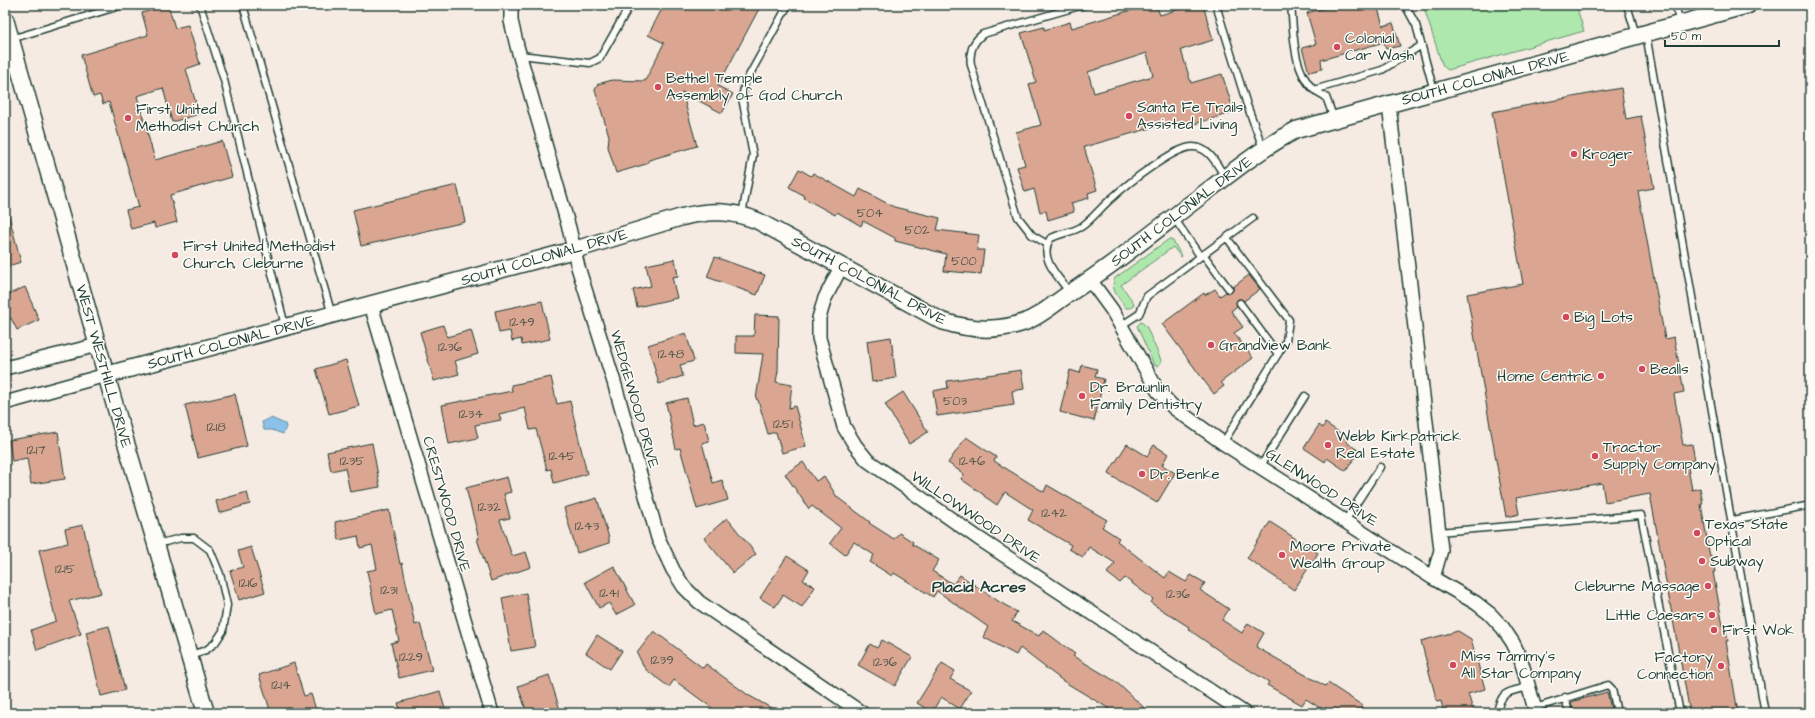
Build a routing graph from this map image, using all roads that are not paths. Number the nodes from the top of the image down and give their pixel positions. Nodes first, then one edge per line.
1 (123, 5) edge
2 (200, 5) edge
3 (243, 5) edge
4 (510, 5) edge
5 (630, 5) edge
6 (788, 5) edge
7 (1083, 5) edge
8 (1216, 5) edge
9 (1291, 5) edge
10 (1405, 5) edge
11 (1627, 5) edge
12 (1676, 5) edge
13 (1748, 5) edge
14 (5, 19) edge
15 (1679, 24) junction
16 (1641, 35) junction
17 (11, 39) junction
18 (1422, 45) junction
19 (520, 55) junction
20 (1314, 90) junction
21 (1434, 92) junction
22 (1389, 105) junction
23 (1334, 119) junction
24 (1264, 149) junction
25 (1225, 177) junction
26 (742, 215) junction
27 (1173, 217) junction
28 (1253, 218) dead end
29 (1227, 238) junction
30 (1047, 244) junction
31 (574, 250) junction
32 (1202, 255) junction
33 (841, 267) junction
34 (1090, 280) junction
35 (1229, 289) dead end
36 (1070, 292) junction
37 (371, 304) junction
38 (1240, 304) dead end
39 (332, 315) junction
40 (1122, 325) junction
41 (285, 327) junction
42 (98, 345) junction
43 (1278, 354) junction
44 (5, 368) edge
45 (106, 375) junction
46 (1305, 396) dead end
47 (5, 403) edge
48 (1223, 443) junction
49 (1260, 467) junction
50 (1380, 467) dead end
51 (1810, 508) edge
52 (1732, 520) junction
53 (1345, 521) junction
54 (1438, 532) junction
55 (156, 544) junction
56 (1433, 578) junction
57 (190, 655) junction
58 (1529, 687) junction
59 (1565, 698) junction
60 (1536, 710) edge
61 (206, 713) edge
62 (492, 713) edge
63 (862, 713) edge
64 (1244, 713) edge
65 (1498, 713) edge
66 (1569, 713) edge
67 (1617, 713) edge
68 (1680, 713) edge
69 (1765, 713) edge

1 - 17 lane
2 - 41 lane
3 - 39 lane
4 - 19 street, WEDGEWOOD DRIVE
5 - 19 lane
6 - 26 lane
7 - 30 lane
8 - 24 lane
9 - 20 lane
10 - 18 lane
11 - 16 lane
12 - 15 lane
13 - 15 street, SOUTH COLONIAL DRIVE
14 - 17 street, WEST WESTHILL DRIVE
15 - 16 street, SOUTH COLONIAL DRIVE
16 - 21 street, SOUTH COLONIAL DRIVE
16 - 52 lane
17 - 42 street, WEST WESTHILL DRIVE
18 - 20 lane
18 - 21 lane
19 - 31 street, WEDGEWOOD DRIVE
20 - 23 lane
21 - 22 street, SOUTH COLONIAL DRIVE
22 - 23 street, SOUTH COLONIAL DRIVE
22 - 54 street
23 - 24 street, SOUTH COLONIAL DRIVE
24 - 25 street, SOUTH COLONIAL DRIVE
25 - 27 street, SOUTH COLONIAL DRIVE
25 - 30 lane
26 - 31 street, SOUTH COLONIAL DRIVE
26 - 33 street, SOUTH COLONIAL DRIVE
27 - 32 lane
27 - 34 street, SOUTH COLONIAL DRIVE
28 - 29 lane
29 - 32 lane
29 - 43 lane
30 - 36 lane
31 - 37 street, SOUTH COLONIAL DRIVE
31 - 63 street, WEDGEWOOD DRIVE
32 - 35 lane
32 - 40 lane
33 - 36 street, SOUTH COLONIAL DRIVE
33 - 64 street, WILLOWWOOD DRIVE
34 - 36 street, SOUTH COLONIAL DRIVE
34 - 40 street, GLENWOOD DRIVE
37 - 39 street, SOUTH COLONIAL DRIVE
37 - 62 street, CRESTWOOD DRIVE
38 - 43 lane
39 - 41 street, SOUTH COLONIAL DRIVE
40 - 48 street, GLENWOOD DRIVE
41 - 45 street, SOUTH COLONIAL DRIVE
42 - 44 street
42 - 45 street, WEST WESTHILL DRIVE
43 - 48 lane
45 - 47 street
45 - 55 street, WEST WESTHILL DRIVE
46 - 49 lane
48 - 49 street, GLENWOOD DRIVE
49 - 53 street, GLENWOOD DRIVE
50 - 53 lane
51 - 52 lane
52 - 69 lane
53 - 56 street, GLENWOOD DRIVE
54 - 56 street
54 - 68 lane
55 - 57 street, WEST WESTHILL DRIVE
55 - 57 lane
56 - 58 street, GLENWOOD DRIVE
57 - 61 street, WEST WESTHILL DRIVE
58 - 60 street, GLENWOOD DRIVE
58 - 65 lane
59 - 60 lane
59 - 66 lane
59 - 67 lane

